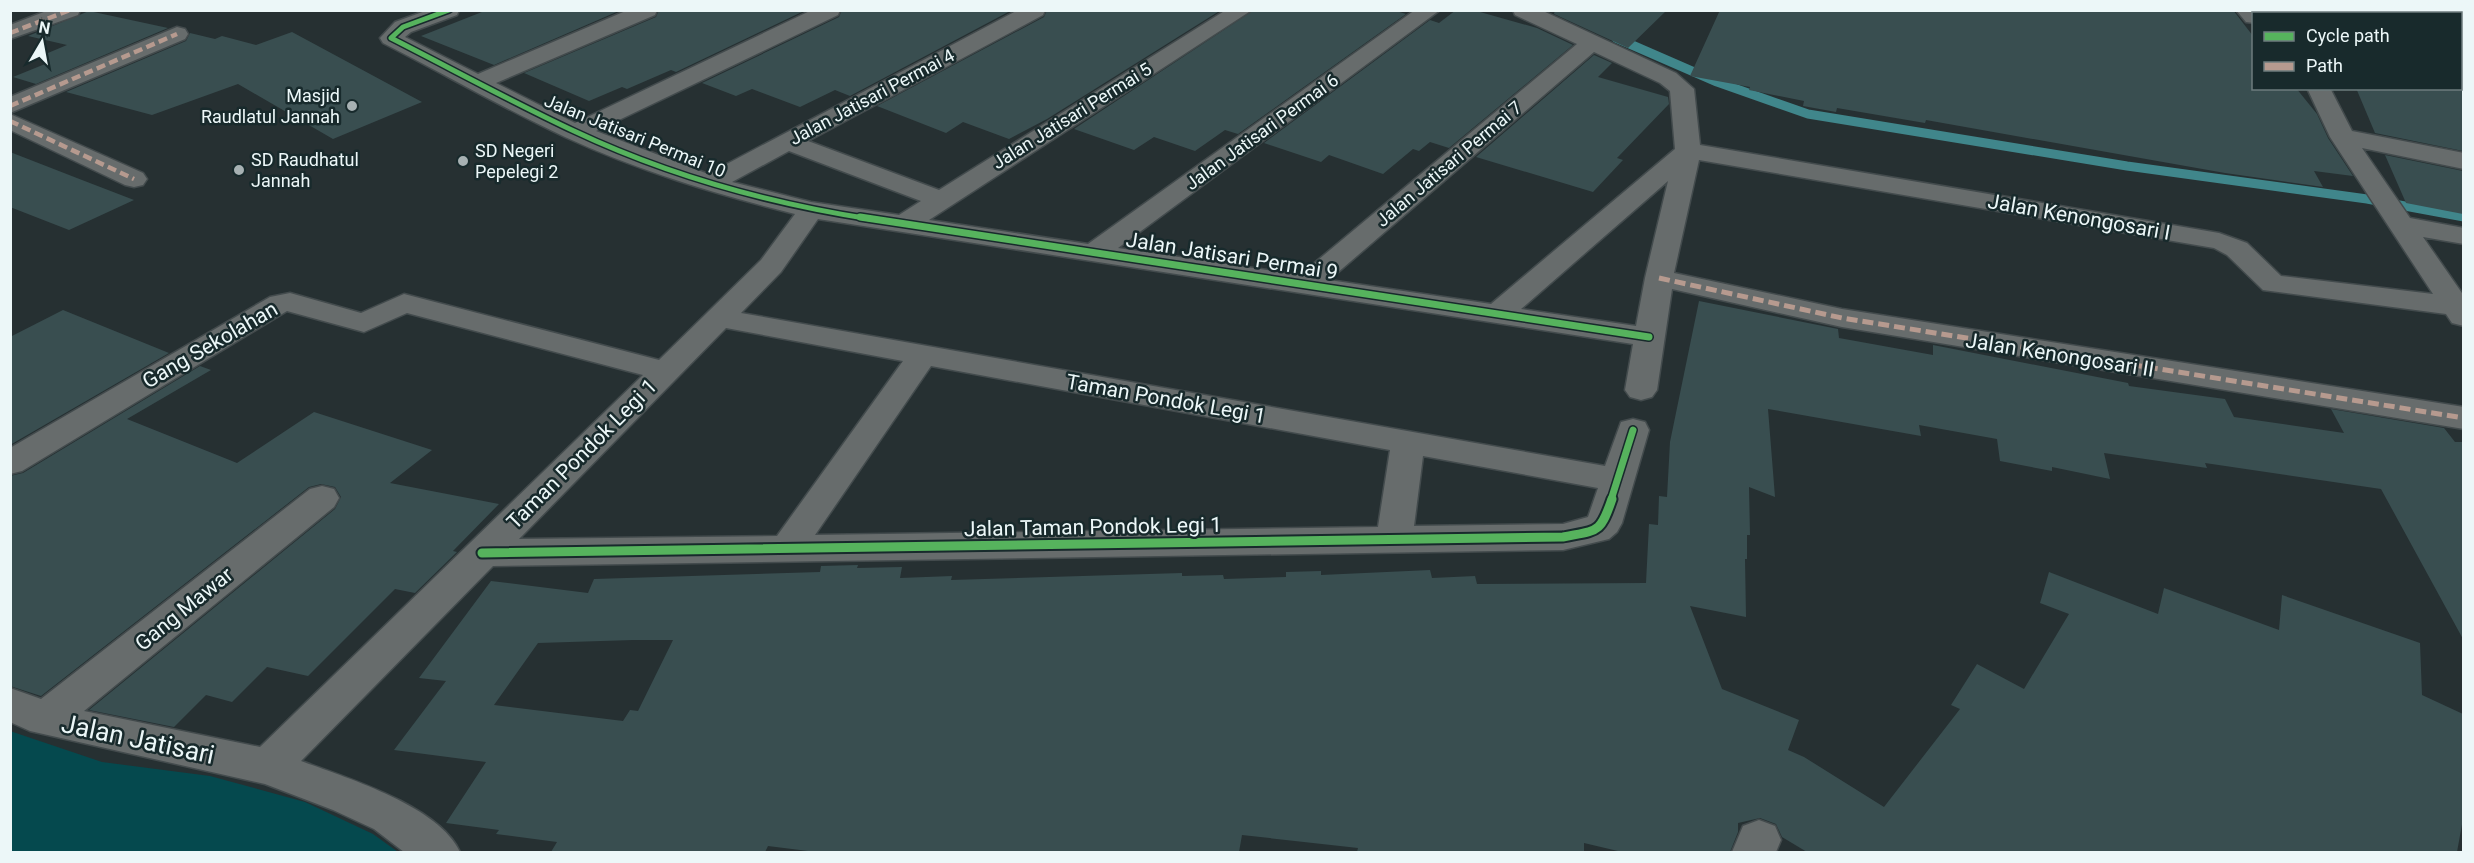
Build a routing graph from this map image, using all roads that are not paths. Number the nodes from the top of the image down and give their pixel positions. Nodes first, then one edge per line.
1 (70, 10) edge
2 (449, 10) edge
3 (647, 10) edge
4 (830, 10) edge
5 (1035, 10) edge
6 (1242, 10) edge
7 (1430, 10) edge
8 (1523, 10) edge
9 (10, 33) edge
10 (177, 34) dead end
11 (1591, 43) junction
12 (476, 83) junction
13 (2319, 90) edge
14 (10, 106) edge
15 (10, 121) edge
16 (575, 132) junction
17 (2342, 137) junction
18 (788, 142) junction
19 (1688, 151) junction
20 (2463, 161) edge
21 (134, 179) dead end
22 (709, 184) junction
23 (939, 200) junction
24 (811, 210) junction
25 (2400, 223) junction
26 (904, 224) junction
27 (2463, 236) edge
28 (1093, 253) junction
29 (1659, 278) junction
30 (1306, 285) junction
31 (2461, 311) edge
32 (1497, 314) junction
33 (718, 318) junction
34 (1648, 337) junction
35 (923, 356) junction
36 (665, 371) junction
37 (1641, 390) dead end
38 (2463, 418) edge
39 (1633, 430) dead end
40 (1408, 443) junction
41 (10, 463) edge
42 (1616, 480) junction
43 (322, 498) dead end
44 (1394, 540) junction
45 (786, 550) junction
46 (482, 553) junction
47 (28, 711) edge
48 (268, 767) junction
49 (438, 852) edge

1 - 9 street
2 - 12 street, Jalan Jatisari Permai 10
3 - 12 street
4 - 16 street
5 - 18 street, Jalan Jatisari Permai 4
6 - 23 street, Jalan Jatisari Permai 5
7 - 28 street, Jalan Jatisari Permai 6
8 - 11 street
10 - 14 street
11 - 19 street
11 - 30 street, Jalan Jatisari Permai 7
12 - 16 street, Jalan Jatisari Permai 10
13 - 17 street
15 - 21 street
16 - 22 street, Jalan Jatisari Permai 10
17 - 20 street
17 - 25 street
18 - 22 street, Jalan Jatisari Permai 4
18 - 23 street
19 - 29 street
19 - 31 street, Jalan Kenongosari I
19 - 32 street
22 - 24 street, Jalan Jatisari Permai 10
23 - 26 street, Jalan Jatisari Permai 5
24 - 26 street, Jalan Jatisari Permai 9
24 - 33 street, Taman Pondok Legi 1
25 - 27 street
25 - 31 street
26 - 28 street, Jalan Jatisari Permai 9
28 - 30 street, Jalan Jatisari Permai 9
29 - 34 street
29 - 38 street, Jalan Kenongosari II
30 - 32 street, Jalan Jatisari Permai 9
32 - 34 street, Jalan Jatisari Permai 9
33 - 35 street, Taman Pondok Legi 1
33 - 36 street, Taman Pondok Legi 1
34 - 37 street
35 - 40 street, Taman Pondok Legi 1
35 - 45 street
36 - 41 street, Gang Sekolahan
36 - 46 street, Taman Pondok Legi 1
39 - 42 street, Jalan Taman Pondok Legi 1
40 - 42 street, Taman Pondok Legi 1
40 - 44 street
42 - 44 street, Jalan Taman Pondok Legi 1
43 - 47 street, Gang Mawar
44 - 45 street, Jalan Taman Pondok Legi 1
45 - 46 street, Jalan Taman Pondok Legi 1
46 - 48 street, Taman Pondok Legi 1
47 - 48 street, Jalan Jatisari
48 - 49 street, Jalan Jatisari

